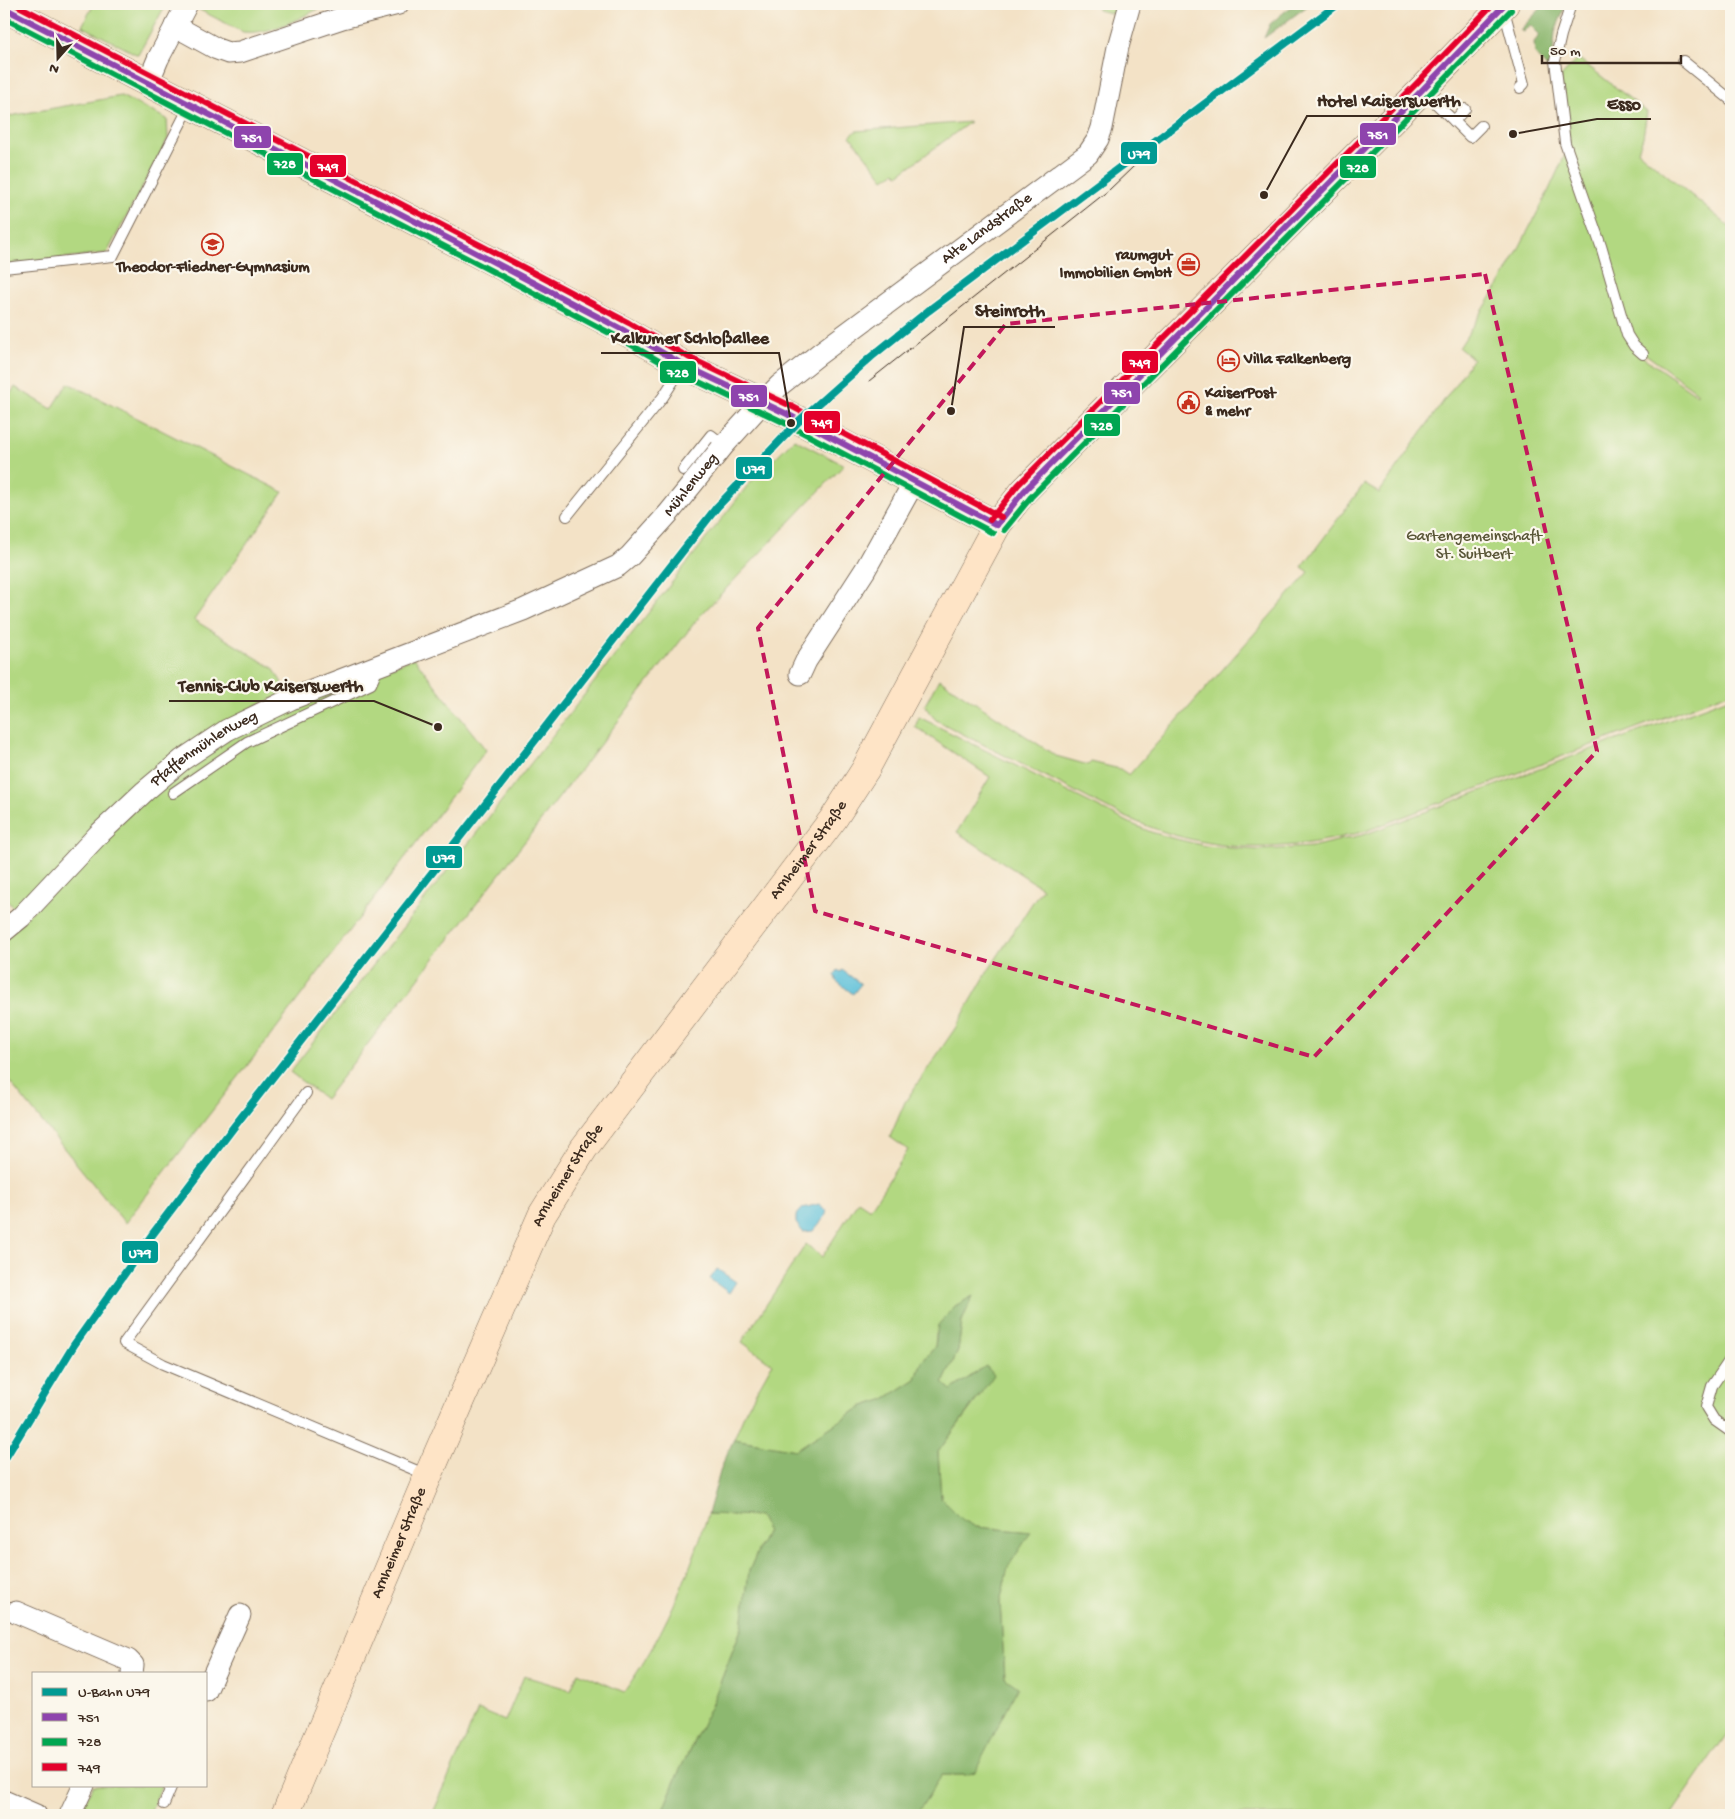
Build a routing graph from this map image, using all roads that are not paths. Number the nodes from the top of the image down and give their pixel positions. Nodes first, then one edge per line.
1 (187, 4) edge
2 (398, 4) edge
3 (1130, 4) edge
4 (1571, 4) edge
5 (4, 8) edge
6 (1496, 8) edge
7 (175, 26) junction
8 (1683, 61) dead end
9 (148, 83) junction
10 (1520, 88) dead end
11 (1422, 90) junction
12 (1731, 100) edge
13 (190, 105) junction
14 (1465, 109) dead end
15 (1454, 121) junction
16 (1481, 126) dead end
17 (4, 268) edge
18 (1643, 354) dead end
19 (684, 365) junction
20 (771, 394) junction
21 (724, 445) junction
22 (683, 470) dead end
23 (914, 482) junction
24 (567, 516) dead end
25 (998, 525) junction
26 (618, 566) joint
27 (374, 667) junction
28 (800, 674) dead end
29 (173, 793) dead end
30 (4, 931) edge
31 (306, 1093) dead end
32 (1731, 1358) edge
33 (1731, 1432) edge
34 (428, 1476) junction
35 (16, 1612) dead end
36 (240, 1615) dead end
37 (132, 1672) edge
38 (208, 1687) edge
39 (84, 1786) edge
40 (172, 1786) edge
41 (4, 1801) edge
42 (164, 1804) dead end
43 (36, 1815) edge
44 (70, 1815) edge
45 (285, 1815) edge

1 - 7 street
2 - 7 street
3 - 20 street, Alte Landstraße
4 - 18 lane
5 - 9 main road
6 - 10 lane
6 - 11 main road, Arnheimer Straße
7 - 9 street
8 - 12 lane
9 - 13 main road
11 - 15 lane
11 - 25 main road, Arnheimer Straße
13 - 17 lane
13 - 19 main road
14 - 15 lane
15 - 16 lane
19 - 20 main road
19 - 24 lane
20 - 21 street, Mühlenweg
20 - 23 main road
21 - 22 lane
21 - 26 street, Mühlenweg
23 - 25 main road
23 - 28 street
25 - 34 main road, Arnheimer Straße
26 - 27 street, Pfaffenmühlenweg
27 - 29 lane
27 - 30 street, Pfaffenmühlenweg
31 - 34 lane
32 - 33 lane
34 - 45 main road, Arnheimer Straße
35 - 37 street
36 - 38 street
39 - 44 street
40 - 42 lane
41 - 43 street

